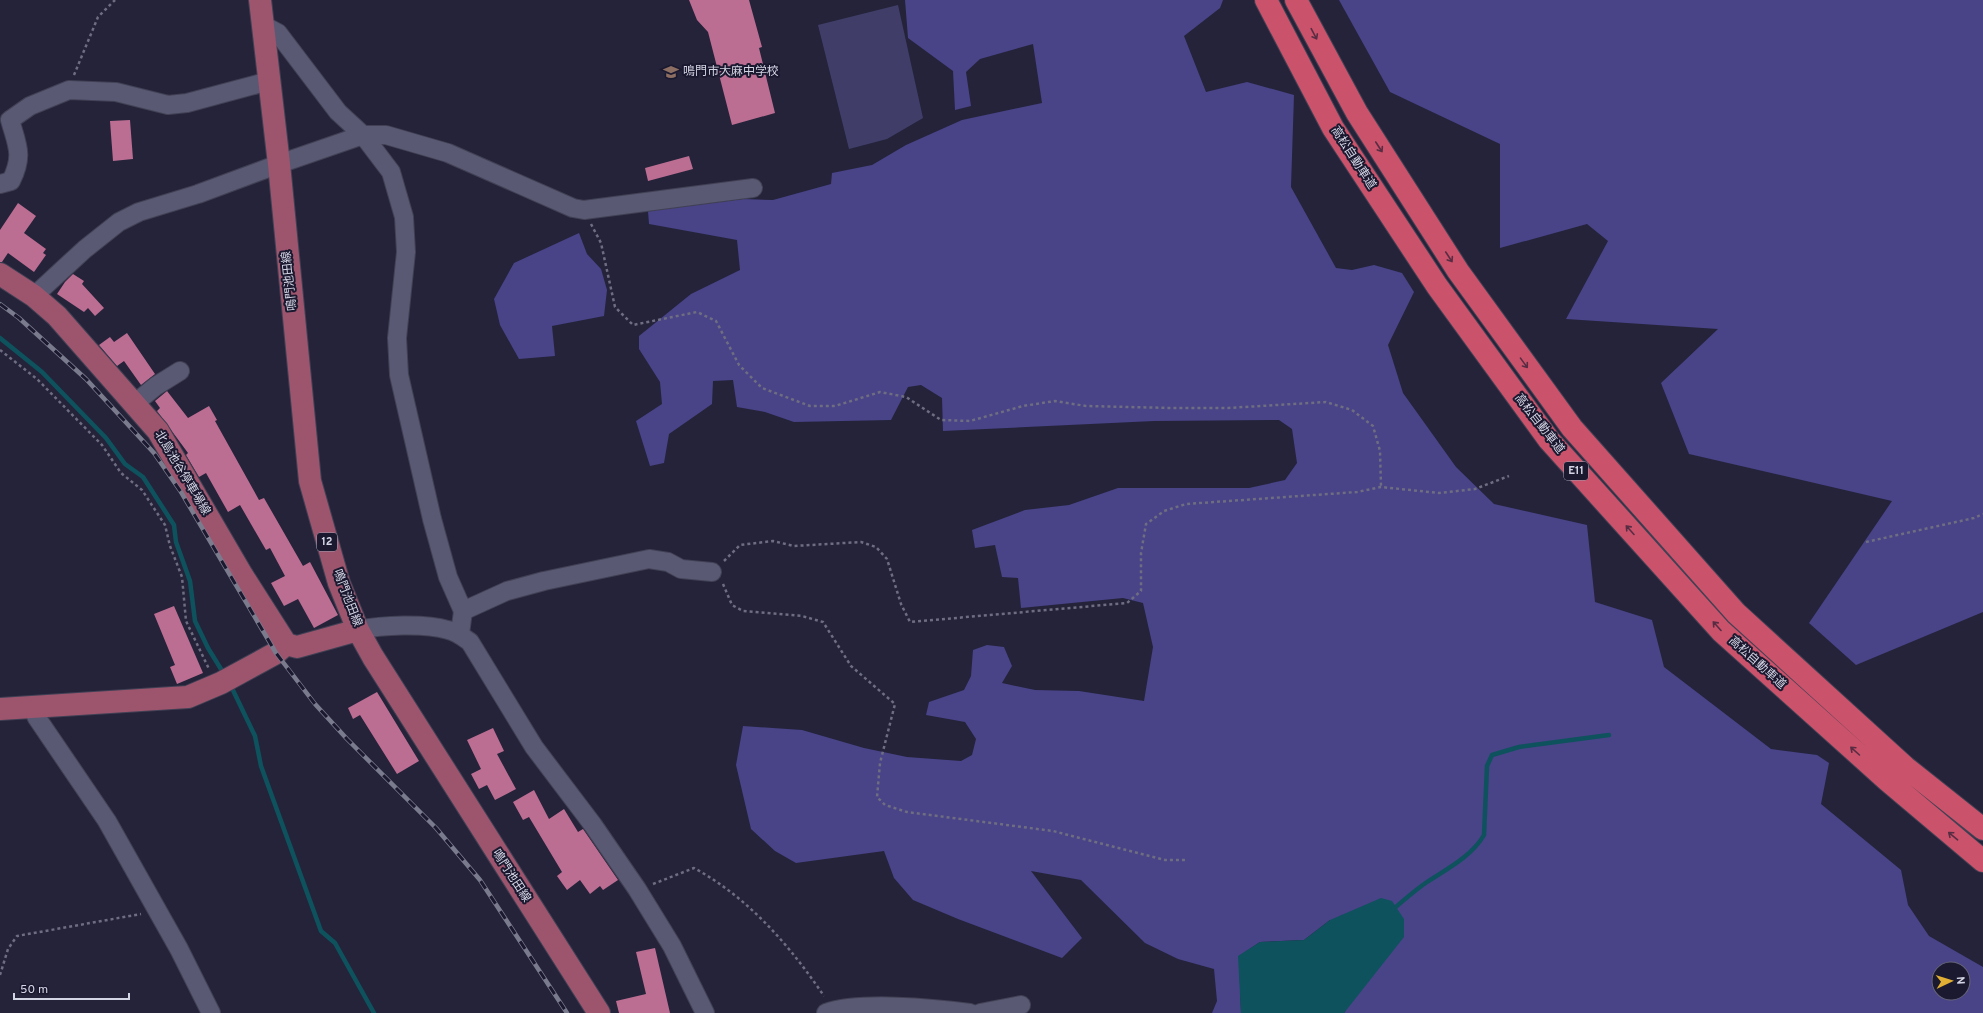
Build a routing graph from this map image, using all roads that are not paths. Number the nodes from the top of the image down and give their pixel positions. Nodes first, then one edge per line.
1 (260, 0) edge
2 (1266, 0) edge
3 (1296, 0) edge
4 (263, 25) junction
5 (269, 81) junction
6 (363, 135) junction
7 (279, 164) junction
8 (0, 184) edge
9 (753, 188) dead end
10 (0, 274) edge
11 (34, 296) junction
12 (180, 371) dead end
13 (134, 404) junction
14 (712, 572) road end
15 (463, 611) junction
16 (358, 630) junction
17 (460, 634) junction
18 (286, 644) junction
19 (32, 707) junction
20 (0, 710) edge
21 (1983, 829) edge
22 (1983, 861) edge
23 (1021, 1005) dead end
24 (830, 1012) edge
25 (211, 1013) edge
26 (599, 1013) edge
27 (705, 1013) edge
28 (970, 1013) edge
29 (980, 1013) edge

1 - 4 main road, 鳴門池田線 / 12
22 -> 2 highway, 高松自動車道 / E11
3 -> 21 highway, 高松自動車道 / E11
4 - 5 main road, 鳴門池田線 / 12
4 - 6 street
5 - 7 main road, 鳴門池田線 / 12
5 - 8 street
6 - 7 street
6 - 9 street
6 - 15 street
7 - 11 street
7 - 16 main road, 鳴門池田線 / 12
10 - 11 main road, 北島池谷停車場線
11 - 13 main road, 北島池谷停車場線
12 - 13 street
13 - 18 main road, 北島池谷停車場線
14 - 15 street
15 - 17 street
16 - 17 street
16 - 18 main road
16 - 26 main road, 鳴門池田線 / 12
17 - 27 street
18 - 19 main road
19 - 20 main road
19 - 25 street
23 - 29 street
24 - 28 street

